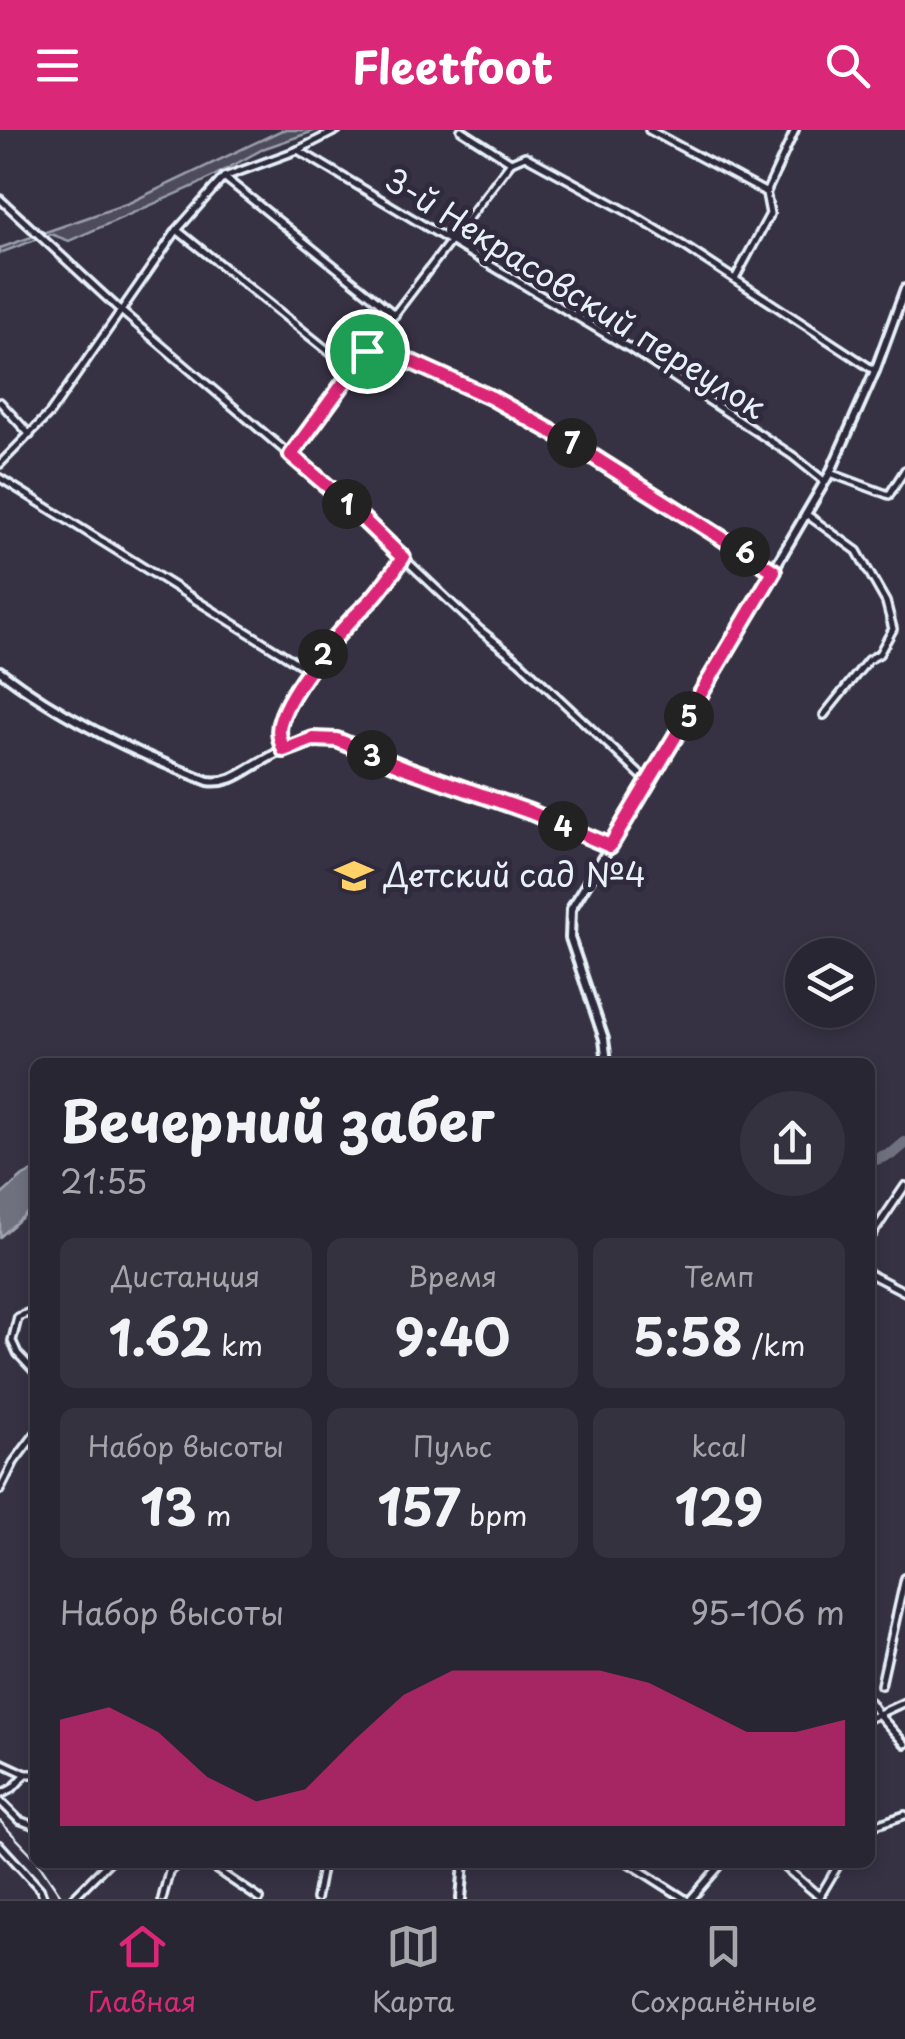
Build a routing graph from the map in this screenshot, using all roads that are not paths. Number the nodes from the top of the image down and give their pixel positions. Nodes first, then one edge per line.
1 (336, 130) edge
2 (461, 130) edge
3 (649, 130) edge
4 (795, 130) edge
5 (298, 150) junction
6 (512, 162) junction
7 (224, 176) junction
8 (766, 193) junction
9 (0, 199) edge
10 (176, 230) junction
11 (450, 242) junction
12 (734, 279) junction
13 (905, 289) edge
14 (120, 310) junction
15 (394, 315) junction
16 (367, 351) junction
17 (352, 370) junction
18 (875, 371) junction
19 (0, 402) edge
20 (30, 435) junction
21 (291, 455) junction
22 (0, 464) edge
23 (905, 470) edge
24 (830, 473) junction
25 (0, 478) edge
26 (825, 481) junction
27 (806, 514) junction
28 (403, 558) junction
29 (774, 571) junction
30 (0, 671) edge
31 (310, 671) junction
32 (824, 715) dead end
33 (284, 750) junction
34 (649, 783) junction
35 (610, 846) junction
36 (606, 1058) edge
37 (905, 1186) edge
38 (875, 1231) edge
39 (875, 1277) edge
40 (905, 1292) edge
41 (30, 1312) edge
42 (30, 1367) edge
43 (30, 1441) edge
44 (0, 1490) edge
45 (905, 1578) edge
46 (881, 1684) dead end
47 (905, 1702) edge
48 (875, 1710) edge
49 (878, 1714) junction
50 (875, 1716) edge
51 (905, 1744) edge
52 (0, 1762) edge
53 (26, 1774) junction
54 (30, 1774) edge
55 (0, 1798) edge
56 (905, 1815) edge
57 (30, 1824) edge
58 (875, 1825) edge
59 (0, 1844) edge
60 (104, 1868) edge
61 (173, 1868) edge
62 (214, 1868) edge
63 (322, 1868) edge
64 (464, 1868) edge
65 (636, 1868) edge
66 (717, 1868) edge
67 (786, 1868) edge
68 (837, 1868) edge
69 (820, 1898) edge
70 (44, 1899) edge
71 (72, 1899) edge
72 (162, 1899) edge
73 (260, 1899) edge
74 (316, 1899) edge
75 (461, 1899) edge
76 (688, 1899) edge

1 - 5 street
2 - 6 street
3 - 8 street
4 - 8 street
5 - 7 street
5 - 11 street, 3-й Некрасовский переулок
6 - 11 street
6 - 12 street
7 - 10 street
7 - 15 street
8 - 12 street
9 - 14 street
10 - 14 street
10 - 17 street
11 - 15 street
11 - 26 street, 3-й Некрасовский переулок
12 - 18 street
13 - 18 street
14 - 20 street
14 - 21 street
15 - 16 street
16 - 17 street
16 - 29 street
17 - 21 street
18 - 24 street
19 - 20 street
20 - 22 street
21 - 28 street
23 - 24 street
24 - 26 street
25 - 31 street
26 - 27 street
27 - 29 street
27 - 32 street
28 - 31 street
28 - 34 street
29 - 34 street
30 - 33 street
31 - 33 street
33 - 35 street
34 - 35 street
35 - 36 street
37 - 38 street
39 - 40 street
41 - 42 street
43 - 44 street
45 - 46 street
47 - 49 street
48 - 49 street
49 - 50 street
49 - 51 street
52 - 53 street
53 - 54 street
53 - 55 street
55 - 57 street
56 - 58 street
59 - 70 street
60 - 71 street
61 - 72 street
62 - 73 street
63 - 74 street
64 - 75 street
65 - 76 street
66 - 76 street
67 - 69 street
68 - 69 street

